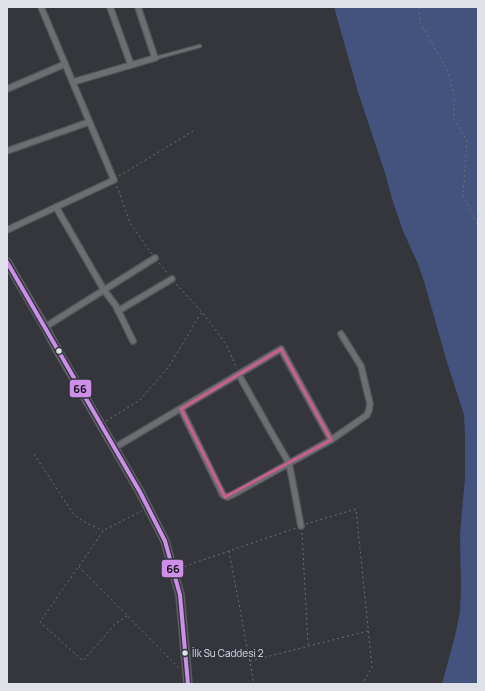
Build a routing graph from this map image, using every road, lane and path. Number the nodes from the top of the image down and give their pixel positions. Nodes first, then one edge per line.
1 (41, 7) edge
2 (110, 7) edge
3 (138, 7) edge
4 (419, 7) edge
5 (478, 28) edge
6 (200, 46) dead end
7 (478, 48) edge
8 (155, 58) junction
9 (65, 64) junction
10 (130, 65) junction
11 (73, 82) junction
12 (7, 89) edge
13 (89, 122) junction
14 (195, 130) dead end
15 (7, 151) edge
16 (114, 180) junction
17 (56, 207) junction
18 (478, 226) edge
19 (7, 230) edge
20 (155, 258) junction
21 (7, 262) edge
22 (172, 279) junction
23 (104, 290) junction
24 (118, 311) junction
25 (202, 312) junction
26 (45, 327) junction
27 (341, 334) dead end
28 (133, 341) dead end
29 (239, 375) junction
30 (180, 408) junction
31 (100, 424) junction
32 (331, 440) junction
33 (114, 448) junction
34 (34, 454) dead end
35 (289, 462) junction
36 (148, 508) junction
37 (301, 526) junction
38 (104, 530) junction
39 (229, 551) junction
40 (78, 566) junction
41 (173, 571) junction
42 (127, 616) junction
43 (368, 631) junction
44 (308, 646) junction
45 (250, 661) junction
46 (188, 680) edge
47 (254, 684) edge
48 (362, 684) edge

1 - 9 street
2 - 10 street
3 - 8 street
4 - 18 path
5 - 7 path
6 - 8 lane
8 - 10 street
9 - 11 street
9 - 12 street
10 - 11 street
11 - 13 street
13 - 15 street
13 - 16 street
14 - 16 path
16 - 17 street
16 - 20 path
17 - 19 street
17 - 23 street
20 - 22 path
20 - 23 street
21 - 26 street
22 - 24 street
22 - 25 path
23 - 24 street
23 - 26 street
24 - 28 street
25 - 29 path
25 - 31 path
26 - 31 street
27 - 32 street
29 - 30 street
29 - 32 street
29 - 35 street
30 - 33 street
30 - 35 street
31 - 33 street
32 - 35 street
33 - 36 street
34 - 38 path
35 - 37 street
36 - 38 path
36 - 41 street
37 - 39 path
37 - 43 path
37 - 44 path
38 - 40 path
39 - 41 path
39 - 45 path
40 - 42 path
40 - 42 path
41 - 46 street
42 - 46 path
43 - 44 path
43 - 48 path
44 - 45 path
45 - 47 path

